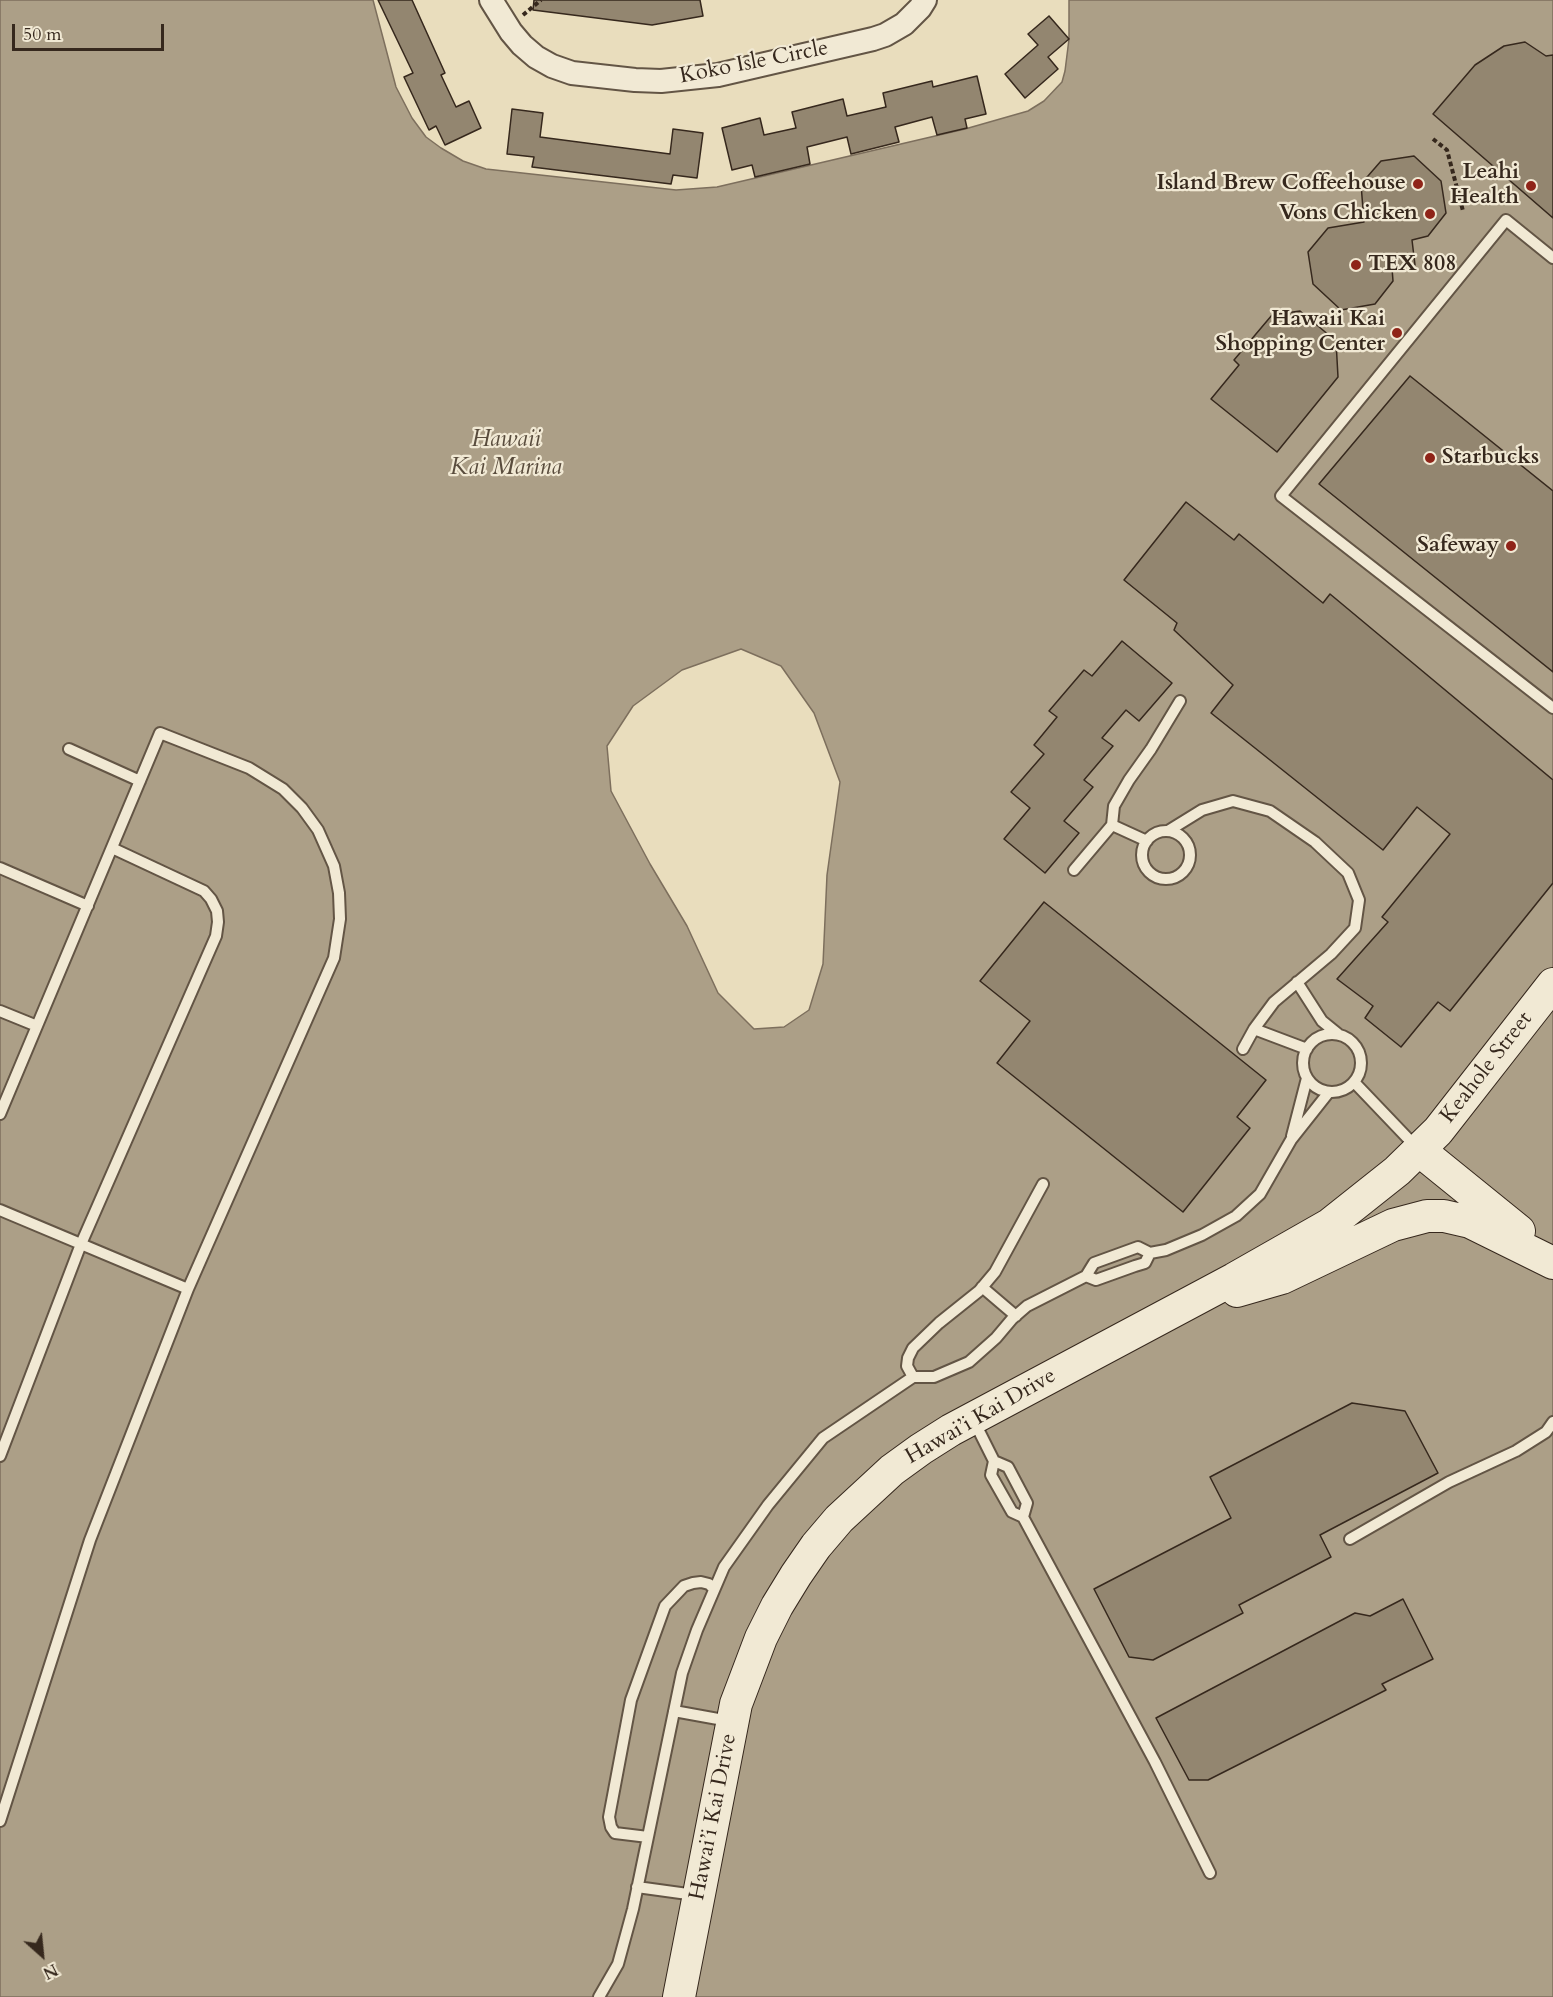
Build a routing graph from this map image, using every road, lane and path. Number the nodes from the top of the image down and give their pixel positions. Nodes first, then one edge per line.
1 (492, 0) edge
2 (925, 0) edge
3 (1433, 139) dead end
4 (1463, 211) dead end
5 (1553, 258) edge
6 (1179, 700) dead end
7 (1553, 708) edge
8 (69, 749) dead end
9 (140, 781) junction
10 (1112, 825) junction
11 (1168, 831) junction
12 (1147, 841) junction
13 (112, 848) junction
14 (0, 868) edge
15 (1074, 870) dead end
16 (88, 906) junction
17 (1297, 982) junction
18 (1553, 984) edge
19 (0, 1011) edge
20 (37, 1026) junction
21 (1254, 1029) junction
22 (1338, 1034) junction
23 (1243, 1048) dead end
24 (1307, 1049) junction
25 (1307, 1078) junction
26 (1354, 1082) junction
27 (1329, 1092) junction
28 (0, 1114) edge
29 (1291, 1140) junction
30 (1419, 1150) junction
31 (1043, 1184) dead end
32 (0, 1210) edge
33 (81, 1244) junction
34 (1150, 1253) junction
35 (1553, 1261) edge
36 (1086, 1276) junction
37 (982, 1287) junction
38 (188, 1289) junction
39 (1178, 1308) junction
40 (1016, 1316) junction
41 (913, 1377) junction
42 (973, 1418) junction
43 (1553, 1422) edge
44 (0, 1456) edge
45 (994, 1461) junction
46 (1023, 1516) junction
47 (1350, 1539) dead end
48 (714, 1589) junction
49 (674, 1711) junction
50 (732, 1721) junction
51 (3, 1795) edge
52 (0, 1821) edge
53 (648, 1837) junction
54 (1210, 1873) dead end
55 (638, 1887) junction
56 (698, 1895) junction
57 (599, 1997) edge
58 (679, 1997) edge

1 - 2 street, Koko Isle Circle
3 - 4 path
5 - 7 lane
6 - 10 lane
8 - 9 lane
9 - 13 lane
9 - 38 lane
10 - 12 lane
10 - 15 lane
11 - 12 lane
11 - 12 lane
11 - 17 lane
13 - 16 lane
13 - 33 lane
14 - 16 lane
16 - 20 lane
17 - 21 lane
17 - 22 lane
18 - 30 main road, Keahole Street
19 - 20 lane
20 - 28 lane
21 - 23 lane
21 - 24 lane
22 - 24 lane
22 - 26 lane
24 - 25 lane
25 - 27 lane
25 - 29 lane
26 - 27 lane
26 - 30 lane
27 - 29 lane
29 - 34 lane
30 - 35 main road
30 - 39 main road, Hawai’i Kai Drive
31 - 37 lane
32 - 33 lane
33 - 38 lane
33 - 44 lane
34 - 36 lane
34 - 36 lane
35 - 39 main road
36 - 40 lane
37 - 40 lane
37 - 41 lane
38 - 51 lane
39 - 42 main road, Hawai’i Kai Drive
40 - 41 lane
41 - 48 lane
42 - 45 lane
42 - 50 main road, Hawai’i Kai Drive
43 - 47 lane
45 - 46 lane
45 - 46 lane
46 - 54 lane
48 - 49 lane
48 - 53 lane
49 - 50 lane
49 - 53 lane
50 - 56 main road, Hawai’i Kai Drive
51 - 52 lane
53 - 55 lane
55 - 56 lane
55 - 57 lane
56 - 58 main road, Hawai’i Kai Drive

